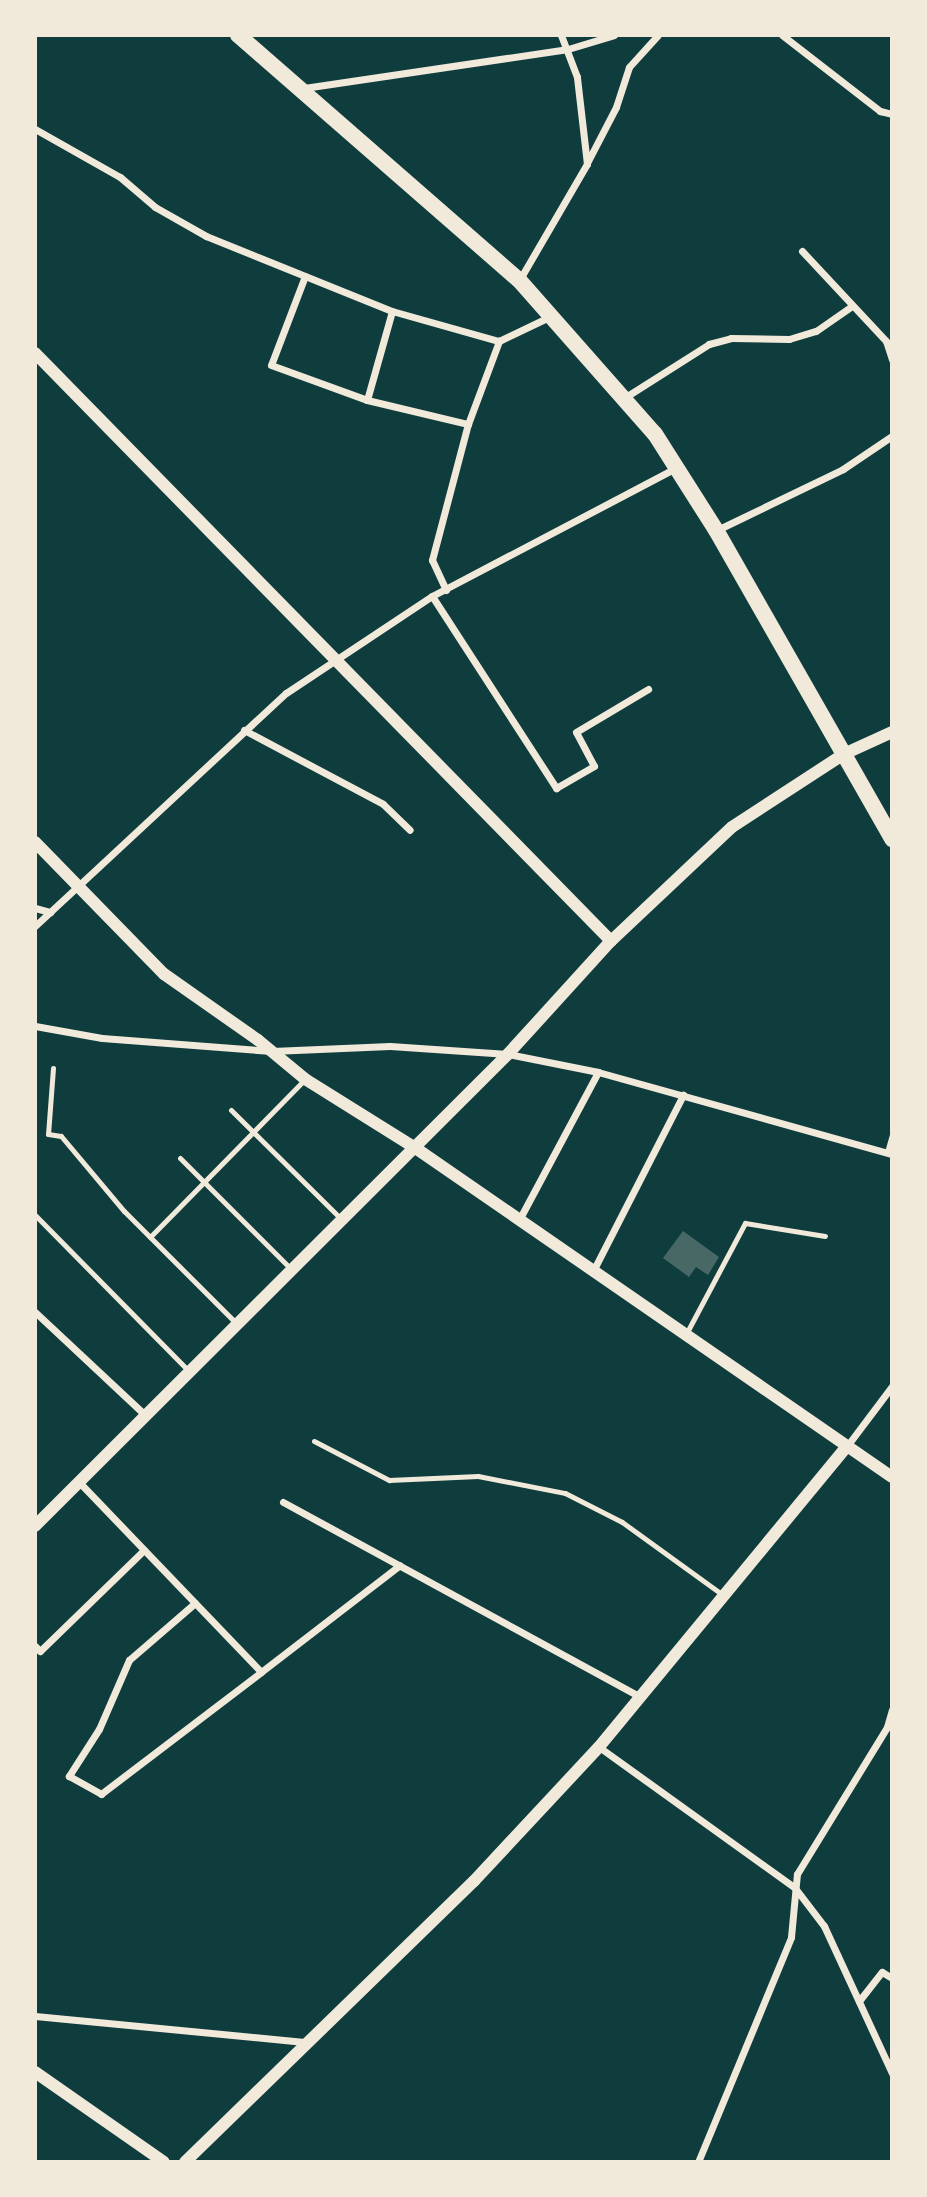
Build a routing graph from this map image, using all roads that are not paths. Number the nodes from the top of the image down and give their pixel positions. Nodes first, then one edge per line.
1 (238, 35) edge
2 (561, 35) edge
3 (614, 35) edge
4 (658, 35) edge
5 (782, 35) edge
6 (568, 49) junction
7 (304, 88) junction
8 (892, 114) edge
9 (35, 129) edge
10 (587, 163) junction
11 (802, 251) dead end
12 (305, 276) junction
13 (519, 280) junction
14 (852, 306) junction
15 (392, 312) junction
16 (550, 316) junction
17 (499, 341) junction
18 (35, 353) edge
19 (892, 360) edge
20 (624, 398) junction
21 (367, 400) junction
22 (468, 424) junction
23 (892, 436) edge
24 (676, 467) junction
25 (716, 530) junction
26 (446, 590) junction
27 (432, 596) junction
28 (334, 660) junction
29 (648, 689) dead end
30 (244, 730) junction
31 (892, 732) edge
32 (844, 754) junction
33 (410, 830) dead end
34 (892, 839) edge
35 (35, 842) edge
36 (76, 887) junction
37 (35, 908) edge
38 (50, 912) junction
39 (35, 926) edge
40 (611, 941) junction
41 (35, 1026) edge
42 (272, 1051) junction
43 (508, 1054) junction
44 (53, 1068) dead end
45 (598, 1072) junction
46 (304, 1079) junction
47 (683, 1095) junction
48 (231, 1110) dead end
49 (253, 1132) junction
50 (892, 1135) edge
51 (414, 1147) junction
52 (890, 1153) edge
53 (180, 1157) dead end
54 (204, 1182) junction
55 (35, 1215) edge
56 (341, 1219) junction
57 (519, 1221) junction
58 (825, 1236) dead end
59 (150, 1237) junction
60 (291, 1269) junction
61 (593, 1271) junction
62 (35, 1312) edge
63 (237, 1324) junction
64 (686, 1334) junction
65 (189, 1371) junction
66 (892, 1386) edge
67 (145, 1415) junction
68 (314, 1441) dead end
69 (846, 1447) junction
70 (892, 1477) edge
71 (79, 1482) junction
72 (283, 1502) dead end
73 (35, 1526) edge
74 (144, 1550) junction
75 (400, 1565) junction
76 (725, 1595) junction
77 (195, 1603) junction
78 (35, 1646) edge
79 (261, 1672) junction
80 (643, 1698) junction
81 (892, 1710) edge
82 (599, 1747) junction
83 (794, 1888) junction
84 (892, 1978) edge
85 (859, 2001) junction
86 (35, 2016) edge
87 (307, 2042) junction
88 (35, 2072) edge
89 (892, 2073) edge
90 (164, 2162) edge
91 (185, 2162) edge
92 (698, 2162) edge

1 - 7 main road
2 - 6 street
3 - 6 street
4 - 10 street
5 - 8 street
6 - 7 street
6 - 10 street
7 - 13 main road
9 - 12 street
10 - 13 street
11 - 14 street
12 - 15 street
12 - 21 street
13 - 16 main road
14 - 19 street
14 - 20 street
15 - 17 street
15 - 21 street
16 - 17 street
16 - 20 main road
17 - 22 street
18 - 28 street
20 - 24 main road
21 - 22 street
22 - 26 street
23 - 25 street
24 - 25 main road
24 - 26 street
25 - 32 main road
26 - 27 street
27 - 28 street
27 - 29 street
28 - 30 street
28 - 40 street
30 - 33 street
30 - 36 street
31 - 32 street
32 - 34 main road
32 - 40 street
35 - 36 street
36 - 38 street
36 - 42 street
37 - 38 street
38 - 39 street
40 - 43 street
41 - 42 street
42 - 43 street
42 - 46 street
43 - 45 street
43 - 51 street
44 - 59 lane
45 - 47 street
45 - 57 street
46 - 49 lane
46 - 51 street
47 - 52 street
47 - 61 street
48 - 49 lane
49 - 54 lane
49 - 56 lane
50 - 52 lane
51 - 56 street
51 - 57 street
53 - 54 lane
54 - 59 lane
54 - 60 lane
55 - 65 lane
56 - 60 street
57 - 61 street
58 - 64 lane
59 - 63 lane
60 - 63 street
61 - 64 street
62 - 67 street
63 - 65 street
64 - 69 street
65 - 67 street
66 - 69 street
67 - 71 street
68 - 76 lane
69 - 70 street
69 - 76 street
71 - 73 street
71 - 74 street
72 - 75 street
74 - 77 street
74 - 78 street
75 - 79 street
75 - 80 street
76 - 80 street
77 - 79 street
77 - 79 street
80 - 82 street
81 - 83 street
82 - 83 street
82 - 87 street
83 - 85 street
83 - 92 street
84 - 85 street
85 - 89 street
86 - 87 street
87 - 91 street
88 - 90 street

